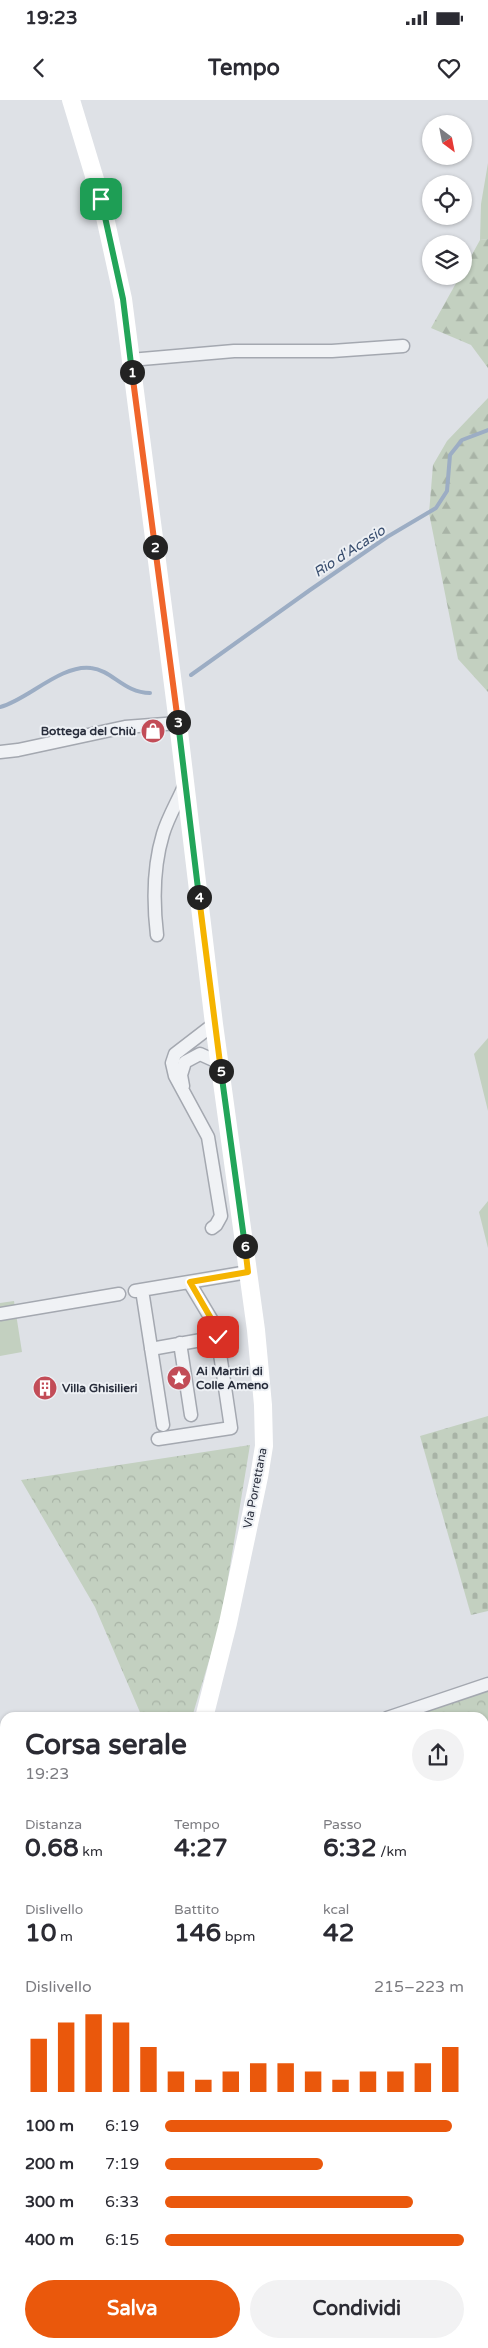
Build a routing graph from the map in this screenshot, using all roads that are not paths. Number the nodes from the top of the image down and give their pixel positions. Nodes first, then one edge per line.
1 (71, 100) edge
2 (403, 346) dead end
3 (130, 360) junction
4 (178, 723) junction
5 (0, 752) edge
6 (186, 784) junction
7 (156, 935) dead end
8 (214, 1024) junction
9 (218, 1055) junction
10 (185, 1096) junction
11 (212, 1228) dead end
12 (248, 1272) junction
13 (190, 1282) junction
14 (119, 1294) dead end
15 (0, 1314) edge
16 (218, 1337) junction
17 (180, 1343) junction
18 (151, 1348) junction
19 (190, 1415) dead end
20 (488, 1684) edge
21 (206, 1712) edge
22 (405, 1712) edge

1 - 3 main road, Via Porrettana
2 - 3 street
3 - 4 main road, Via Porrettana
4 - 5 street
4 - 6 main road, Via Porrettana
6 - 7 street
6 - 8 main road, Via Porrettana
8 - 9 main road, Via Porrettana
8 - 10 street
9 - 10 street
9 - 12 main road, Via Porrettana
10 - 11 street
12 - 13 street
12 - 21 main road, Via Porrettana
13 - 16 street
13 - 18 street
14 - 15 street
16 - 17 street
16 - 18 street
17 - 18 street
17 - 19 street
20 - 22 street

